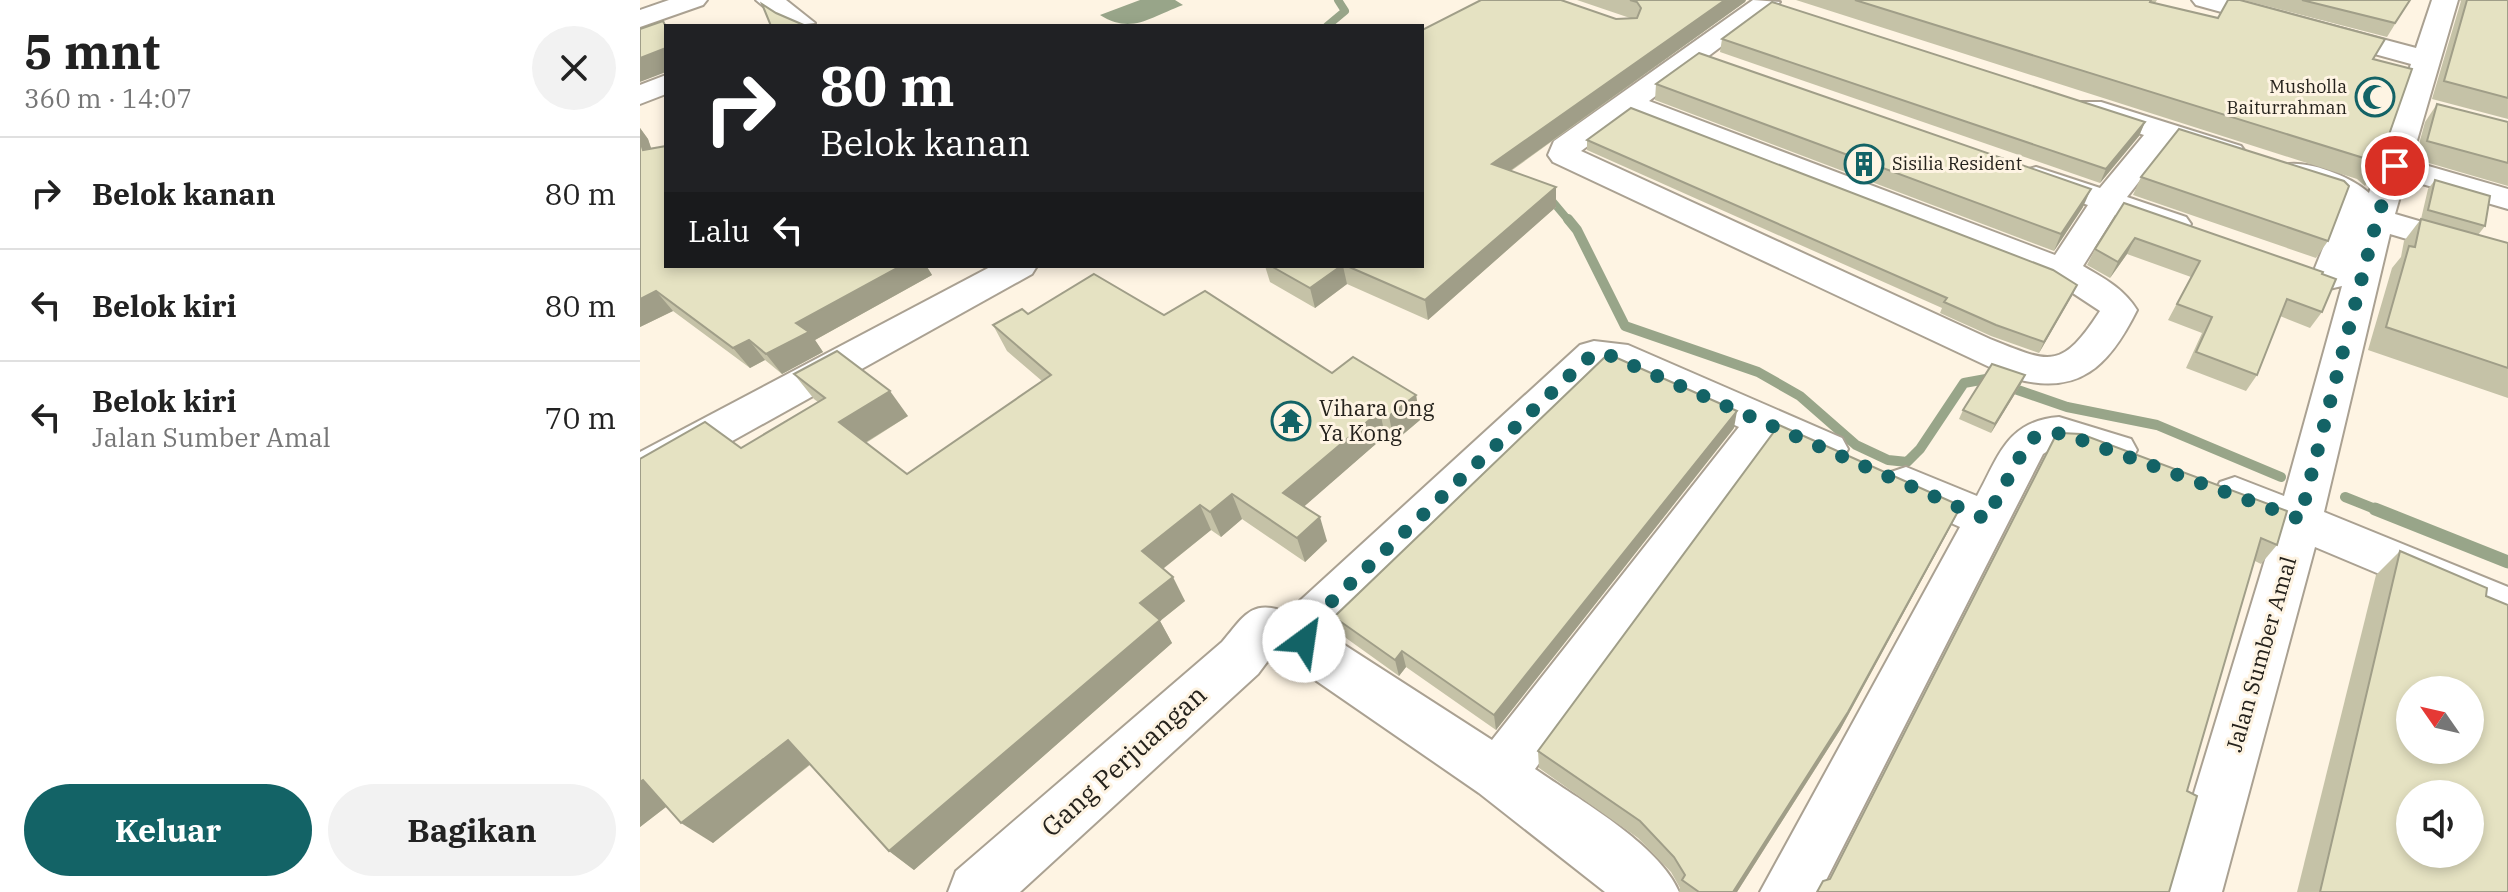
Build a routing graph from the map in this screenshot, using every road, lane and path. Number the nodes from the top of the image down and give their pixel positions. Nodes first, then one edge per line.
1 (694, 0) edge
2 (769, 0) edge
3 (2205, 0) edge
4 (2445, 0) edge
5 (1764, 1) edge
6 (1794, 11) edge
7 (640, 19) edge
8 (801, 24) edge
9 (1692, 55) junction
10 (2426, 59) junction
11 (1722, 65) edge
12 (664, 85) edge
13 (640, 95) edge
14 (2062, 99) edge
15 (1627, 103) junction
16 (2162, 132) junction
17 (2003, 165) edge
18 (2395, 166) junction
19 (2508, 199) edge
20 (2104, 206) junction
21 (2377, 219) junction
22 (2206, 242) edge
23 (2508, 258) edge
24 (1015, 268) edge
25 (2063, 270) junction
26 (2330, 284) junction
27 (1765, 423) junction
28 (2151, 463) edge
29 (640, 472) edge
30 (2196, 480) edge
31 (1986, 519) junction
32 (2300, 519) junction
33 (2508, 608) edge
34 (1266, 626) dead end
35 (1498, 775) junction
36 (977, 892) edge
37 (1650, 892) edge
38 (1789, 892) edge
39 (2193, 892) edge

1 - 7 street
2 - 8 street
3 - 10 street
4 - 10 street, Jalan Sumber Amal
5 - 6 street
5 - 9 street
9 - 11 street
9 - 15 street
10 - 18 street, Jalan Sumber Amal
12 - 13 street
14 - 16 street
15 - 25 street
15 - 25 street
16 - 20 street
16 - 26 street
17 - 20 street
18 - 19 street
18 - 21 street, Jalan Sumber Amal
20 - 22 street
20 - 25 street
21 - 23 street
21 - 26 street, Jalan Sumber Amal
24 - 29 street
26 - 32 street, Jalan Sumber Amal
27 - 31 street
27 - 35 street
27 - 35 street
28 - 31 street
30 - 32 street
31 - 38 street
32 - 33 street
32 - 39 street, Jalan Sumber Amal
34 - 36 street, Gang Perjuangan
35 - 37 street

